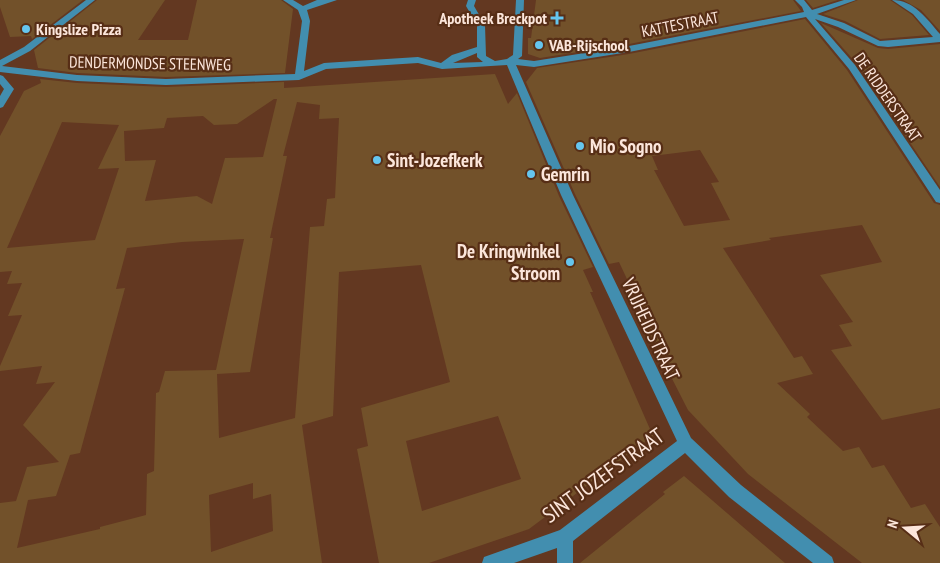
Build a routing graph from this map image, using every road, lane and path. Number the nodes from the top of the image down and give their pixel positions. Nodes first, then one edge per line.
1 (91, 0) edge
2 (287, 0) edge
3 (333, 0) edge
4 (472, 0) edge
5 (520, 0) edge
6 (799, 0) edge
7 (852, 0) edge
8 (896, 0) edge
9 (302, 9) junction
10 (809, 14) junction
11 (940, 39) edge
12 (482, 48) junction
13 (510, 61) junction
14 (492, 63) junction
15 (0, 64) edge
16 (442, 66) junction
17 (0, 70) edge
18 (299, 77) junction
19 (0, 78) edge
20 (0, 105) edge
21 (940, 199) edge
22 (686, 443) junction
23 (565, 537) junction
24 (490, 563) edge
25 (564, 563) edge
26 (826, 563) edge

1 - 15 street
2 - 9 street
3 - 9 street
4 - 12 street
5 - 13 street
6 - 10 street, DE RIDDERSTRAAT
7 - 10 street, KATTESTRAAT
8 - 11 street
9 - 18 street
10 - 11 street
10 - 13 street, KATTESTRAAT
10 - 21 street, DE RIDDERSTRAAT
12 - 14 street
12 - 16 street
13 - 14 street, KATTESTRAAT
13 - 22 street, VRIJHEIDSTRAAT
14 - 16 street, KATTESTRAAT
16 - 18 street, KATTESTRAAT
17 - 18 street, DENDERMONDSE STEENWEG
19 - 20 street
22 - 23 street, SINT JOZEFSTRAAT
22 - 26 street, VRIJHEIDSTRAAT
23 - 24 street, SINT JOZEFSTRAAT
23 - 25 street

